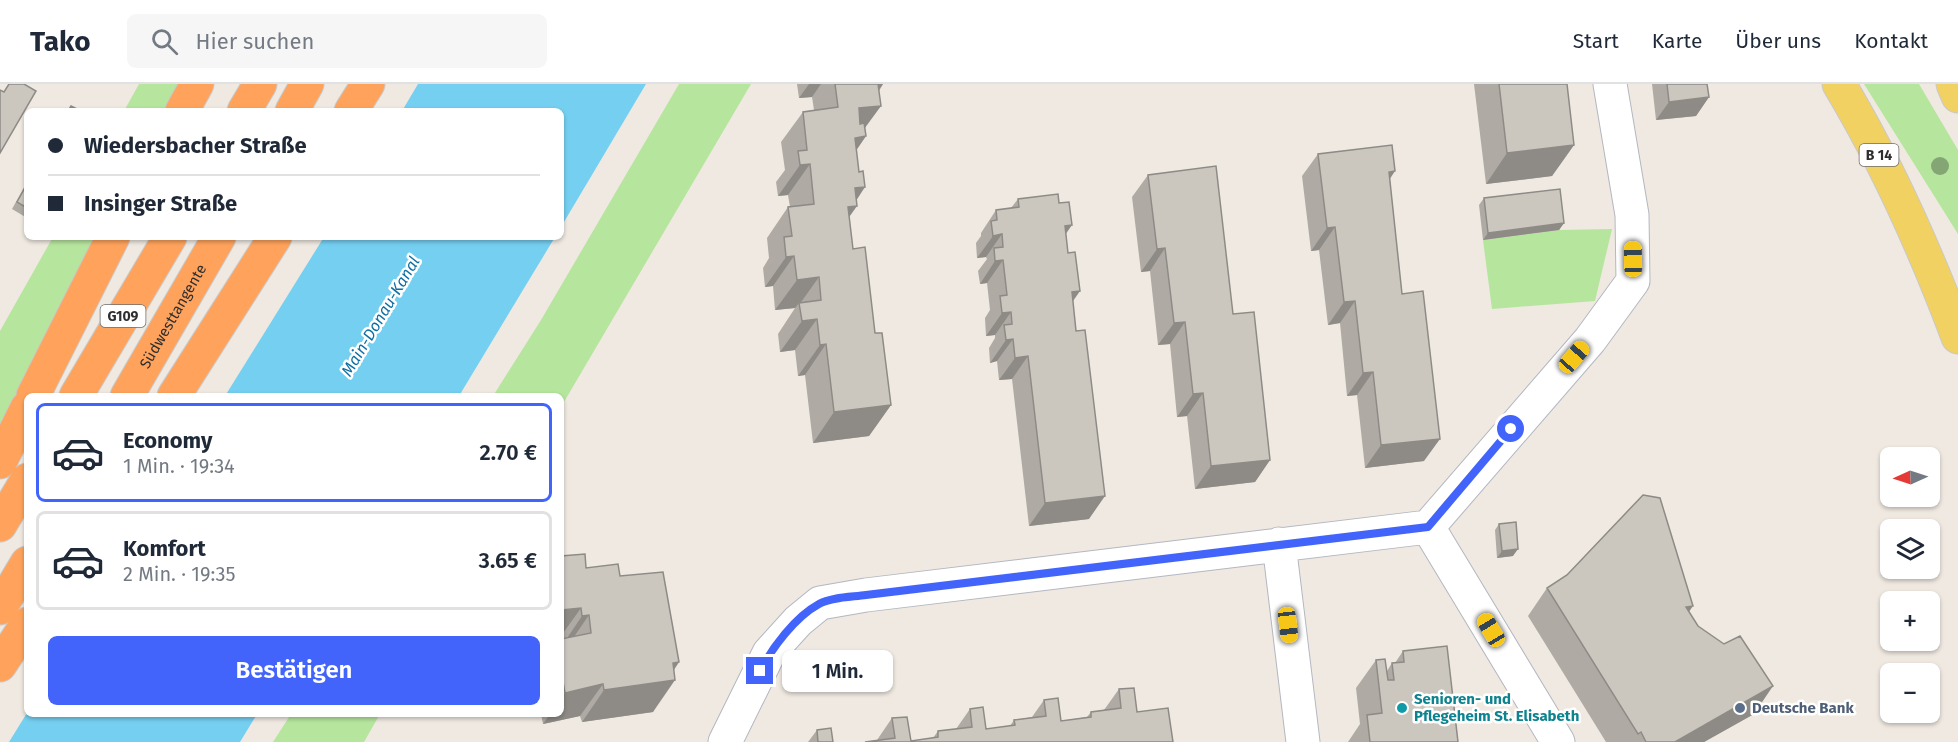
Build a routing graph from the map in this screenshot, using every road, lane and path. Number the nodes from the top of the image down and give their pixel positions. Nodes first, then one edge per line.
1 (197, 84) edge
2 (260, 84) edge
3 (307, 84) edge
4 (368, 84) edge
5 (1610, 84) edge
6 (1839, 84) edge
7 (1953, 84) edge
8 (1958, 96) edge
9 (184, 108) edge
10 (246, 108) edge
11 (294, 108) edge
12 (353, 108) edge
13 (111, 240) edge
14 (168, 240) edge
15 (217, 240) edge
16 (273, 240) edge
17 (1958, 337) edge
18 (35, 393) edge
19 (78, 393) edge
20 (129, 393) edge
21 (176, 393) edge
22 (24, 414) edge
23 (0, 462) edge
24 (24, 485) edge
25 (0, 525) edge
26 (1428, 527) junction
27 (1279, 544) junction
28 (24, 568) edge
29 (0, 608) edge
30 (24, 629) edge
31 (0, 665) edge
32 (725, 742) edge
33 (1304, 742) edge
34 (1558, 742) edge

1 - 9 highway
2 - 10 highway
3 - 11 highway
4 - 12 highway
5 - 26 street
6 - 17 main road, B 14
7 - 8 main road
13 - 18 highway
14 - 19 highway, G109
15 - 20 highway, Südwesttangente / G109
16 - 21 highway
22 - 23 highway
24 - 25 highway
26 - 27 street
26 - 34 street
27 - 32 street
27 - 33 street
28 - 29 highway
30 - 31 highway

